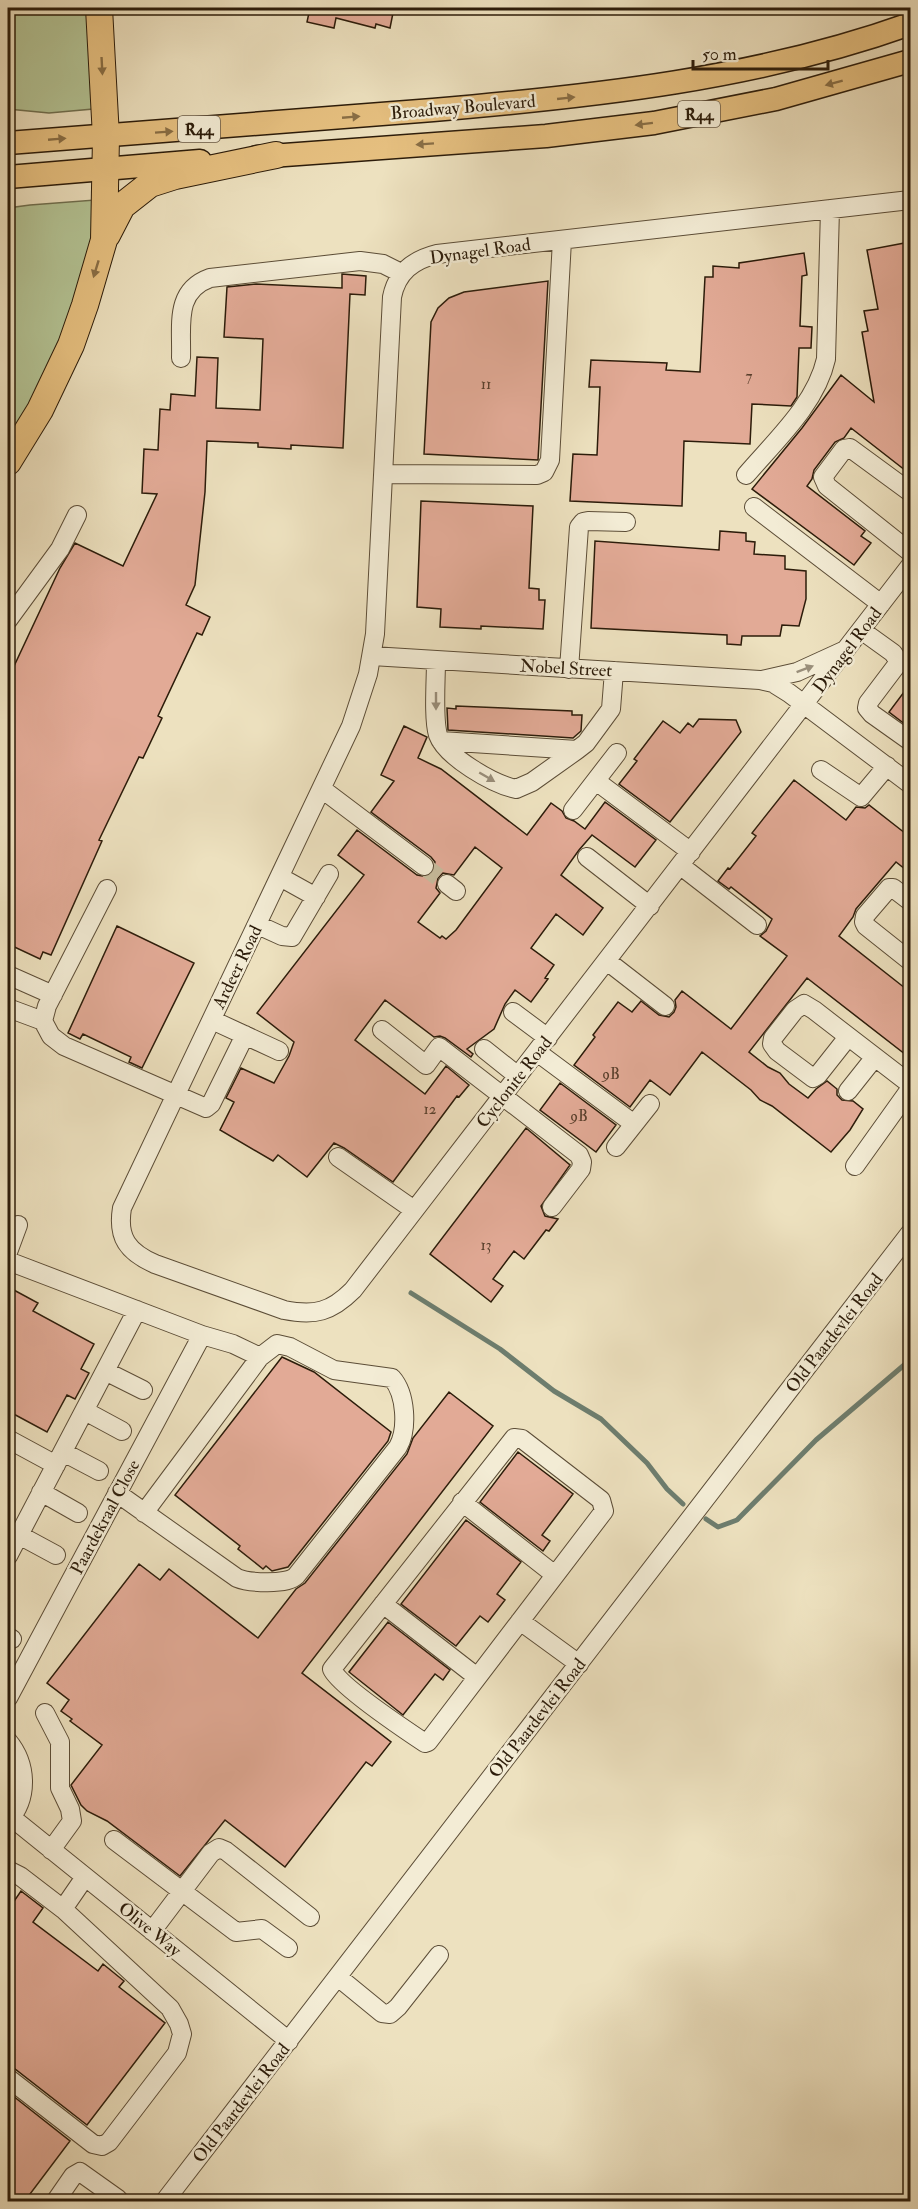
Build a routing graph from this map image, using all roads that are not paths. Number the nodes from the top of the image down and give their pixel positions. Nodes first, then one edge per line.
1 (99, 8) edge
2 (905, 23) edge
3 (910, 61) edge
4 (106, 137) junction
5 (8, 143) edge
6 (276, 155) junction
7 (106, 170) junction
8 (8, 177) edge
9 (910, 200) edge
10 (830, 209) junction
11 (104, 240) junction
12 (562, 240) junction
13 (401, 273) junction
14 (181, 358) dead end
15 (8, 462) edge
16 (384, 474) junction
17 (746, 475) dead end
18 (910, 492) edge
19 (754, 507) dead end
20 (77, 515) dead end
21 (626, 522) dead end
22 (910, 552) edge
23 (910, 566) edge
24 (881, 604) junction
25 (8, 620) edge
26 (861, 630) junction
27 (846, 649) junction
28 (372, 656) junction
29 (436, 661) junction
30 (569, 669) junction
31 (614, 671) junction
32 (760, 680) junction
33 (805, 705) junction
34 (441, 741) junction
35 (910, 741) edge
36 (577, 750) junction
37 (617, 753) dead end
38 (887, 766) junction
39 (821, 770) dead end
40 (909, 779) edge
41 (596, 781) junction
42 (322, 789) junction
43 (573, 810) dead end
44 (587, 857) dead end
45 (686, 859) junction
46 (424, 866) tunnel mouth
47 (329, 874) dead end
48 (280, 877) junction
49 (107, 889) dead end
50 (316, 897) junction
51 (910, 902) edge
52 (650, 906) junction
53 (258, 925) junction
54 (757, 925) dead end
55 (910, 958) edge
56 (607, 961) junction
57 (8, 975) edge
58 (53, 995) junction
59 (665, 1006) dead end
60 (8, 1008) edge
61 (513, 1012) dead end
62 (212, 1020) junction
63 (43, 1021) junction
64 (382, 1030) dead end
65 (244, 1035) junction
66 (848, 1037) dead end
67 (542, 1045) junction
68 (484, 1049) dead end
69 (279, 1051) dead end
70 (874, 1057) junction
71 (518, 1076) junction
72 (910, 1084) edge
73 (910, 1089) edge
74 (848, 1091) dead end
75 (176, 1096) junction
76 (503, 1096) junction
77 (651, 1104) dead end
78 (634, 1124) junction
79 (616, 1147) dead end
80 (338, 1156) dead end
81 (855, 1166) dead end
82 (552, 1207) dead end
83 (414, 1210) junction
84 (18, 1225) dead end
85 (910, 1233) edge
86 (8, 1252) edge
87 (8, 1262) edge
88 (155, 1264) joint
89 (137, 1310) junction
90 (202, 1335) junction
91 (260, 1357) junction
92 (105, 1371) junction
93 (143, 1390) dead end
94 (85, 1411) junction
95 (122, 1431) dead end
96 (8, 1439) edge
97 (59, 1459) junction
98 (99, 1471) dead end
99 (41, 1492) junction
100 (117, 1493) junction
101 (462, 1502) junction
102 (144, 1512) junction
103 (78, 1513) dead end
104 (19, 1535) junction
105 (56, 1555) dead end
106 (8, 1556) edge
107 (555, 1575) junction
108 (383, 1604) junction
109 (520, 1620) junction
110 (579, 1664) junction
111 (477, 1677) junction
112 (8, 1698) edge
113 (45, 1713) dead end
114 (8, 1741) edge
115 (9, 1819) edge
116 (114, 1840) dead end
117 (51, 1850) junction
118 (8, 1870) edge
119 (85, 1877) junction
120 (181, 1892) junction
121 (63, 1909) junction
122 (310, 1917) dead end
123 (152, 1931) junction
124 (288, 1948) dead end
125 (439, 1955) dead end
126 (338, 1977) junction
127 (289, 2041) junction
128 (8, 2078) edge
129 (118, 2199) dead end
130 (55, 2202) edge
131 (164, 2202) edge

1 -> 4 highway
4 -> 2 main road, Broadway Boulevard / R44
3 -> 6 main road, Broadway Boulevard / R44
5 -> 4 main road, Broadway Boulevard / R44
4 - 7 highway
6 - 7 main road, Broadway Boulevard / R44
6 - 11 highway
7 - 8 main road, Broadway Boulevard / R44
7 - 11 highway
9 - 10 street, Dynagel Road
10 - 12 street, Dynagel Road
10 - 17 street
11 -> 15 highway
12 - 13 street, Dynagel Road
12 - 16 street
13 - 14 street
13 - 16 street
16 - 28 street
18 - 22 street
19 - 24 street
20 - 25 street
21 - 30 street
23 - 24 street, Dynagel Road
24 - 26 street, Dynagel Road
26 - 27 street, Dynagel Road
26 - 35 street
32 -> 27 street, Nobel Street
27 - 33 street, Dynagel Road
28 - 29 street, Nobel Street
28 - 42 street, Ardeer Road
29 - 30 street, Nobel Street
29 -> 34 street
30 - 31 street, Nobel Street
31 - 32 street, Nobel Street
31 - 36 street
32 - 33 street, Nobel Street
33 - 38 street, Nobel Street
33 - 45 street, Cyclonite Road
34 - 36 street
34 -> 36 street
37 - 41 street
38 - 39 street
38 - 40 street, Nobel Street
41 - 43 street
41 - 45 street
42 - 46 street
42 - 48 street, Ardeer Road
44 - 52 street
45 - 52 street, Cyclonite Road
45 - 54 street
47 - 50 street
48 - 50 street
48 - 53 street, Ardeer Road
49 - 58 street
50 - 53 street
51 - 55 street
52 - 56 street, Cyclonite Road
53 - 62 street, Ardeer Road
56 - 59 street
56 - 67 street, Cyclonite Road
57 - 58 street
58 - 63 street
60 - 63 street
61 - 67 street
62 - 65 street
62 - 75 street, Ardeer Road
63 - 75 street
64 - 76 street
65 - 69 street
65 - 75 street
66 - 70 street
67 - 71 street, Cyclonite Road
67 - 78 street
68 - 71 street
70 - 72 street
70 - 74 street
71 - 76 street, Cyclonite Road
73 - 81 street
75 - 88 street, Ardeer Road
76 - 82 street
76 - 83 street, Cyclonite Road
77 - 78 street
78 - 79 street
80 - 83 street
83 - 88 street, Cyclonite Road
84 - 86 street
85 - 110 street, Old Paardevlei Road
87 - 89 street
89 - 90 street
89 - 92 street
90 - 91 street
90 - 100 street, Paardekraal Close
91 - 102 street
91 - 102 street
92 - 93 street
92 - 94 street
94 - 95 street
94 - 97 street
96 - 97 street
97 - 98 street
97 - 99 street
99 - 103 street
99 - 104 street
100 - 102 street
100 - 112 street, Paardekraal Close
101 - 107 street
101 - 107 street
101 - 108 street
104 - 105 street
104 - 106 street
107 - 109 street
108 - 111 street
108 - 111 street
109 - 110 street
109 - 111 street
110 - 126 street, Old Paardevlei Road
113 - 117 street
114 - 115 street
115 - 117 street, Olive Way
116 - 120 street
117 - 119 street, Olive Way
118 - 121 street
119 - 121 street
119 - 123 street, Olive Way
120 - 122 street
120 - 123 street
120 - 124 street
121 - 128 street
123 - 127 street, Olive Way
125 - 126 street
126 - 127 street, Old Paardevlei Road
127 - 131 street, Old Paardevlei Road
129 - 130 street

